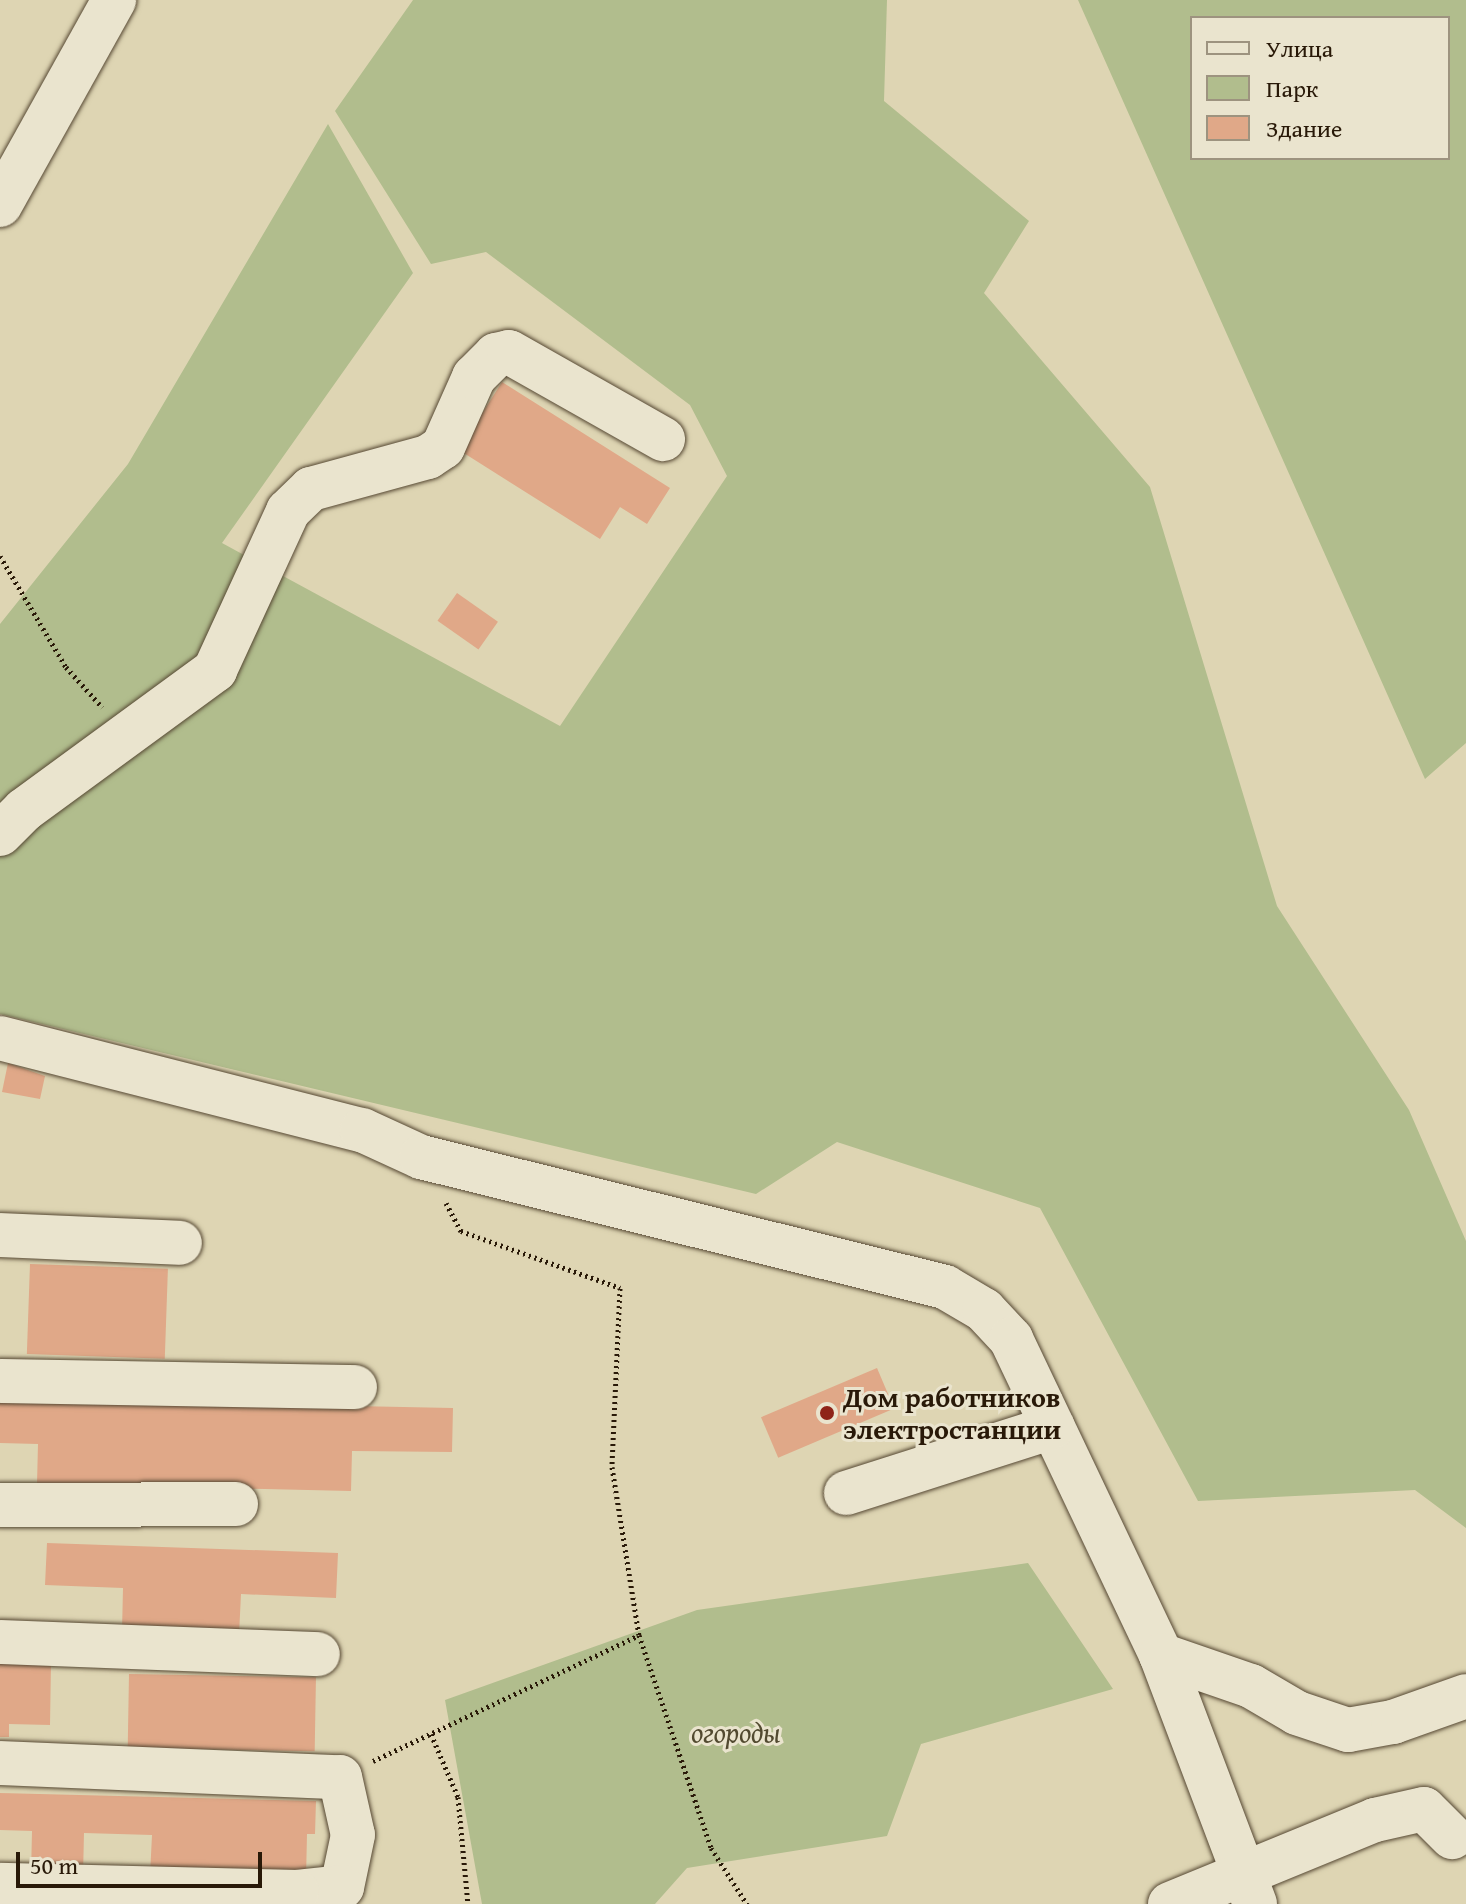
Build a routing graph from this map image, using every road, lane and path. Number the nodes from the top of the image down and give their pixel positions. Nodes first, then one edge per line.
1 (114, 0) edge
2 (0, 205) edge
3 (663, 439) dead end
4 (0, 556) edge
5 (126, 735) junction
6 (0, 834) edge
7 (0, 1038) edge
8 (421, 1157) junction
9 (0, 1235) edge
10 (180, 1243) dead end
11 (0, 1381) edge
12 (355, 1387) dead end
13 (1053, 1427) junction
14 (846, 1493) dead end
15 (236, 1504) dead end
16 (0, 1505) edge
17 (639, 1635) junction
18 (0, 1642) edge
19 (318, 1654) dead end
20 (1161, 1655) junction
21 (1466, 1696) edge
22 (431, 1734) junction
23 (0, 1763) edge
24 (340, 1777) junction
25 (1452, 1837) dead end
26 (0, 1885) edge
27 (1249, 1889) edge
28 (468, 1904) edge
29 (747, 1904) edge
30 (1170, 1904) edge

1 - 2 street
3 - 5 street
4 - 5 path
5 - 6 street
7 - 8 street
8 - 13 street
8 - 17 path
9 - 10 street
11 - 12 street
13 - 14 street
13 - 20 street
15 - 16 street
17 - 22 path
17 - 29 path
18 - 19 street
20 - 21 street
20 - 27 street
22 - 24 path
22 - 28 path
23 - 24 street
24 - 26 street
25 - 27 street
27 - 30 street

